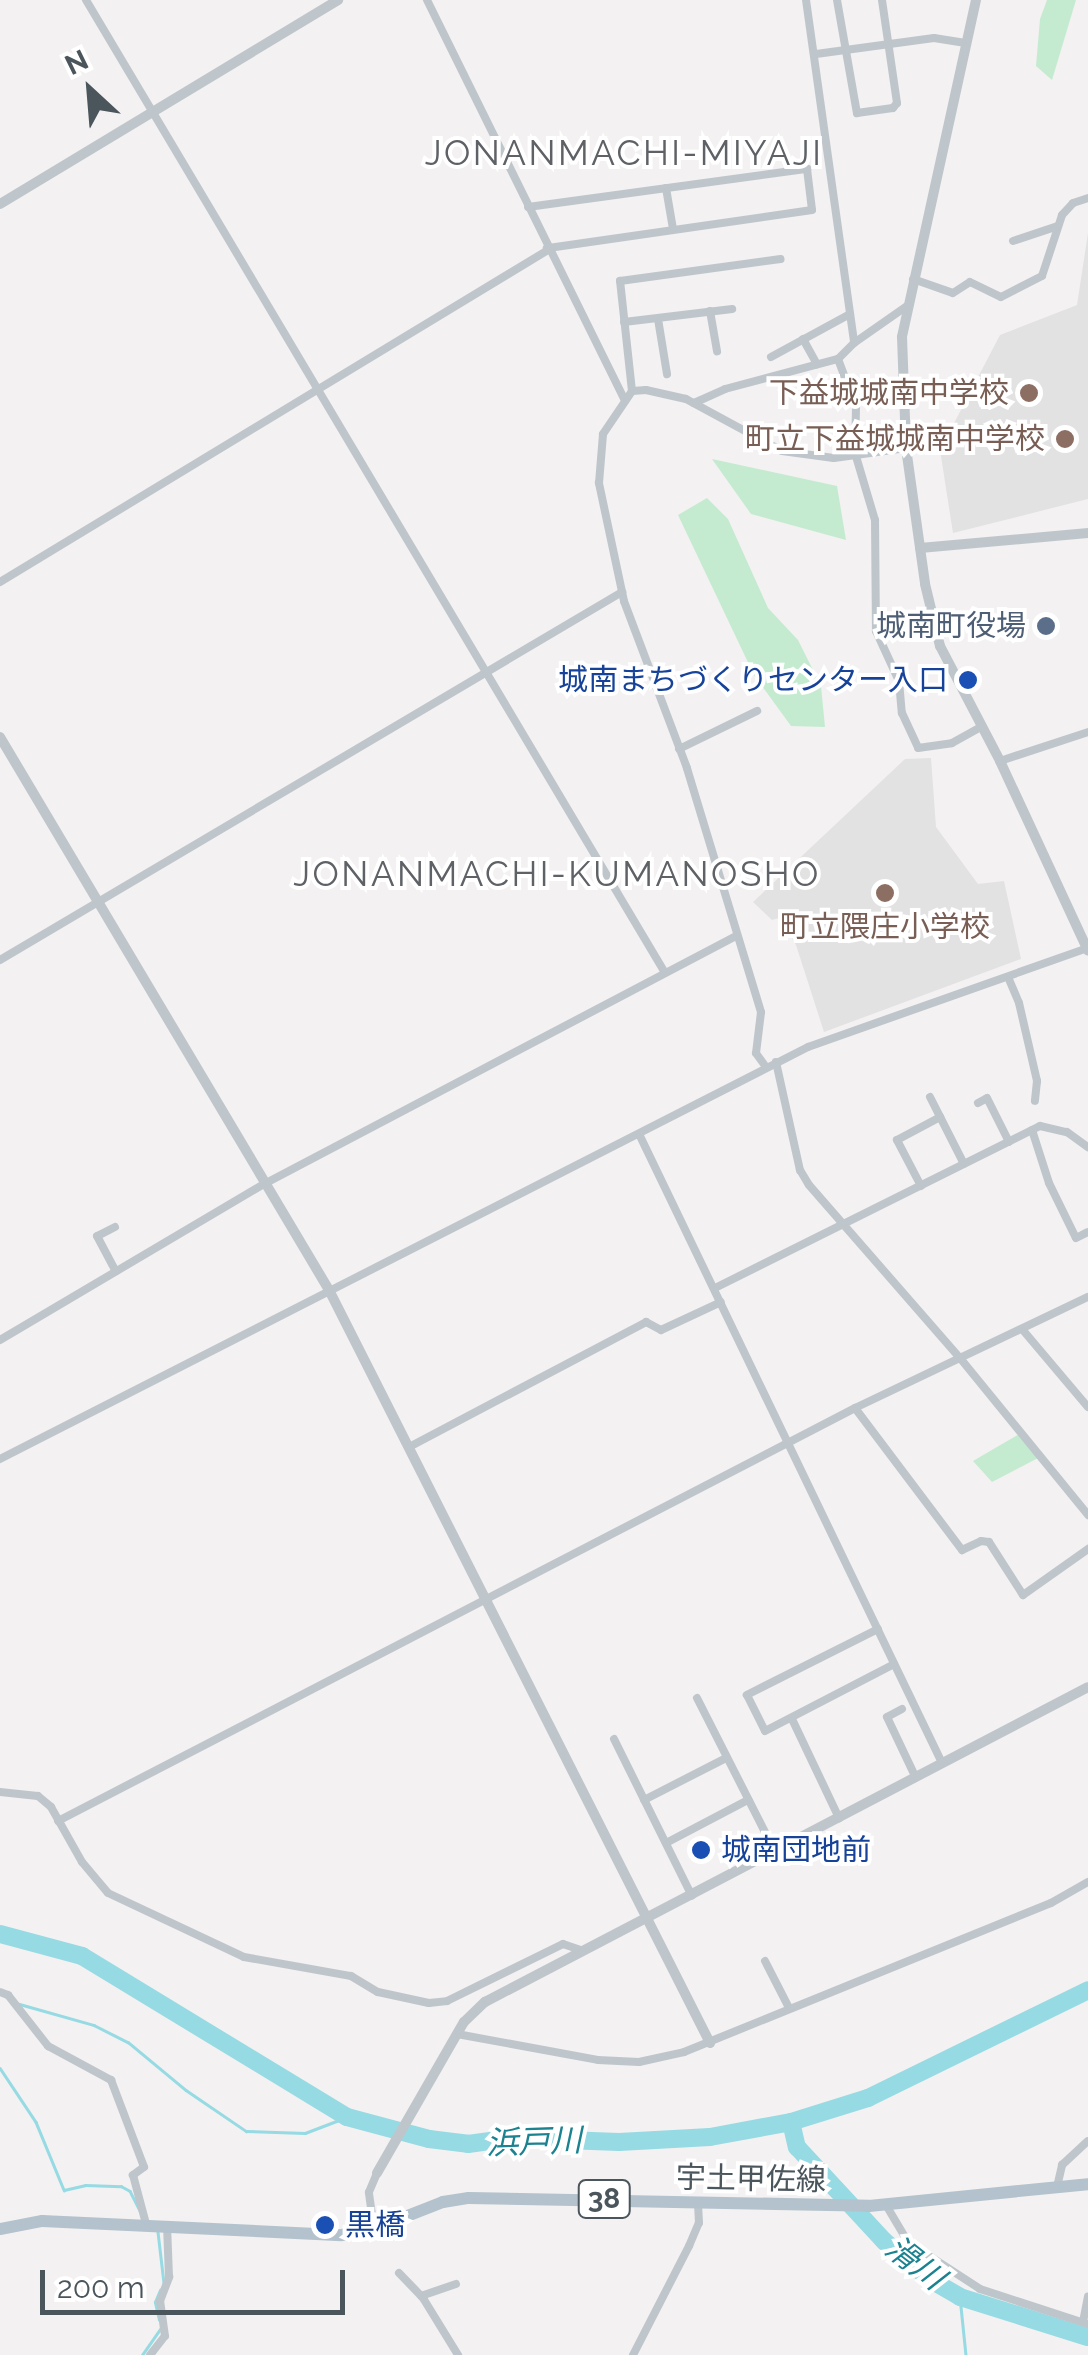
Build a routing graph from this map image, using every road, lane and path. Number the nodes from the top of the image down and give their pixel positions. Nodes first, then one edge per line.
1 (86, 0) edge
2 (338, 0) edge
3 (427, 0) edge
4 (806, 0) edge
5 (837, 0) edge
6 (882, 0) edge
7 (976, 0) edge
8 (966, 42) junction
9 (888, 44) junction
10 (844, 49) junction
11 (816, 54) junction
12 (152, 112) junction
13 (666, 188) junction
14 (1088, 198) edge
15 (0, 204) edge
16 (528, 207) junction
17 (1058, 226) junction
18 (672, 228) junction
19 (1014, 240) dead end
20 (548, 249) junction
21 (780, 259) dead end
22 (912, 278) junction
23 (907, 306) junction
24 (732, 308) dead end
25 (710, 311) junction
26 (850, 314) junction
27 (658, 319) junction
28 (624, 322) junction
29 (804, 339) junction
30 (854, 344) junction
31 (717, 351) dead end
32 (771, 357) dead end
33 (838, 359) junction
34 (817, 364) junction
35 (667, 374) dead end
36 (319, 391) junction
37 (632, 391) junction
38 (625, 400) junction
39 (694, 404) junction
40 (906, 448) junction
41 (855, 453) junction
42 (1088, 533) edge
43 (920, 548) junction
44 (0, 582) edge
45 (622, 592) junction
46 (486, 672) junction
47 (757, 711) dead end
48 (981, 728) junction
49 (1088, 732) edge
50 (0, 737) edge
51 (679, 749) junction
52 (1000, 762) junction
53 (98, 902) junction
54 (736, 936) junction
55 (1087, 949) edge
56 (0, 960) edge
57 (664, 971) junction
58 (1008, 976) junction
59 (776, 1062) junction
60 (766, 1067) junction
61 (930, 1097) dead end
62 (1035, 1101) dead end
63 (978, 1103) dead end
64 (940, 1117) junction
65 (1032, 1130) junction
66 (640, 1136) junction
67 (1009, 1142) junction
68 (1088, 1147) edge
69 (964, 1164) junction
70 (266, 1183) junction
71 (921, 1186) junction
72 (843, 1225) junction
73 (116, 1226) dead end
74 (1088, 1232) edge
75 (116, 1272) junction
76 (714, 1288) junction
77 (329, 1290) junction
78 (1088, 1299) edge
79 (721, 1302) junction
80 (1022, 1329) junction
81 (0, 1340) edge
82 (960, 1358) junction
83 (1088, 1407) edge
84 (855, 1408) junction
85 (790, 1445) junction
86 (411, 1446) junction
87 (0, 1459) edge
88 (1088, 1514) edge
89 (1088, 1549) edge
90 (486, 1600) junction
91 (878, 1629) junction
92 (894, 1664) junction
93 (1088, 1689) edge
94 (697, 1698) dead end
95 (902, 1709) dead end
96 (792, 1719) junction
97 (614, 1739) dead end
98 (726, 1758) junction
99 (942, 1763) junction
100 (915, 1776) junction
101 (0, 1792) edge
102 (644, 1800) junction
103 (748, 1800) junction
104 (839, 1818) junction
105 (58, 1821) junction
106 (666, 1843) junction
107 (775, 1852) junction
108 (1088, 1882) edge
109 (692, 1896) junction
110 (650, 1920) junction
111 (583, 1951) junction
112 (765, 1961) dead end
113 (0, 1992) edge
114 (789, 2008) junction
115 (455, 2038) junction
116 (710, 2043) junction
117 (1088, 2141) edge
118 (377, 2173) joint
119 (1088, 2184) edge
120 (1057, 2187) junction
121 (698, 2204) junction
122 (886, 2205) junction
123 (146, 2224) junction
124 (166, 2226) junction
125 (0, 2229) edge
126 (374, 2229) junction
127 (399, 2273) dead end
128 (456, 2284) dead end
129 (421, 2296) junction
130 (1088, 2296) edge
131 (1086, 2323) edge
132 (150, 2355) edge
133 (458, 2355) edge
134 (633, 2355) edge

1 - 12 street
2 - 12 street
3 - 16 street
4 - 11 street
5 - 10 street
6 - 9 street
7 - 8 street
8 - 9 street
8 - 22 street
9 - 10 street
9 - 10 street
10 - 11 street
11 - 26 street
12 - 15 street
12 - 36 street
13 - 16 street
13 - 18 street
13 - 18 street
14 - 17 street
16 - 20 street
17 - 19 street
17 - 22 street
18 - 20 street
20 - 36 street
20 - 38 street
21 - 28 street
22 - 23 street
23 - 30 street
23 - 40 street
24 - 25 street
25 - 27 street
25 - 31 street
26 - 29 street
26 - 30 street
27 - 28 street
27 - 35 street
28 - 37 street
29 - 32 street
29 - 34 street
30 - 33 street
33 - 34 street
33 - 41 street
34 - 39 street
36 - 44 street
36 - 46 street
37 - 38 street
37 - 39 street
38 - 45 street
39 - 41 street
40 - 41 street
40 - 43 street
41 - 48 street
42 - 43 street
43 - 48 street
45 - 46 street
45 - 51 street
46 - 53 street
46 - 57 street
47 - 51 street
48 - 52 street
49 - 52 street
50 - 53 street
51 - 54 street
52 - 55 street
53 - 56 street
53 - 70 street
54 - 57 street
54 - 60 street
55 - 58 street
57 - 70 street
58 - 59 street
58 - 62 street
59 - 60 street
59 - 72 street
60 - 66 street
61 - 64 street
63 - 67 street
64 - 69 street
64 - 71 street
65 - 67 street
65 - 68 street
65 - 74 street
66 - 76 street
66 - 77 street
67 - 69 street
69 - 71 street
70 - 75 street
70 - 77 street
71 - 72 street
72 - 76 street
72 - 82 street
73 - 75 street
75 - 81 street
76 - 79 street
77 - 86 street
77 - 87 street
78 - 80 street
79 - 85 street
79 - 86 street
80 - 82 street
80 - 83 street
82 - 84 street
82 - 88 street
84 - 85 street
84 - 89 street
85 - 90 street
85 - 91 street
86 - 90 street
90 - 105 street
90 - 110 street
91 - 92 street
91 - 96 street
92 - 96 street
92 - 99 street
93 - 99 street
94 - 98 street
95 - 100 street
96 - 104 street
97 - 102 street
98 - 102 street
98 - 103 street
99 - 100 street
100 - 104 street
101 - 105 street
102 - 106 street
103 - 106 street
103 - 107 street
104 - 107 street
105 - 111 street
106 - 109 street
107 - 109 street
108 - 114 street
109 - 110 street
110 - 111 street
110 - 116 street
111 - 115 street
112 - 114 street
113 - 123 street
114 - 116 street
115 - 116 street
115 - 118 street
117 - 120 street
118 - 126 street
119 - 120 main road, 宇土甲佐線 / 38
120 - 122 main road, 宇土甲佐線 / 38
121 - 122 main road, 宇土甲佐線 / 38
121 - 126 main road, 宇土甲佐線 / 38
121 - 134 street
122 - 131 street
123 - 124 main road, 宇土甲佐線 / 38
123 - 125 main road, 宇土甲佐線 / 38
124 - 126 main road, 宇土甲佐線 / 38
124 - 132 street
127 - 129 street
128 - 129 street
129 - 133 street
130 - 131 street

